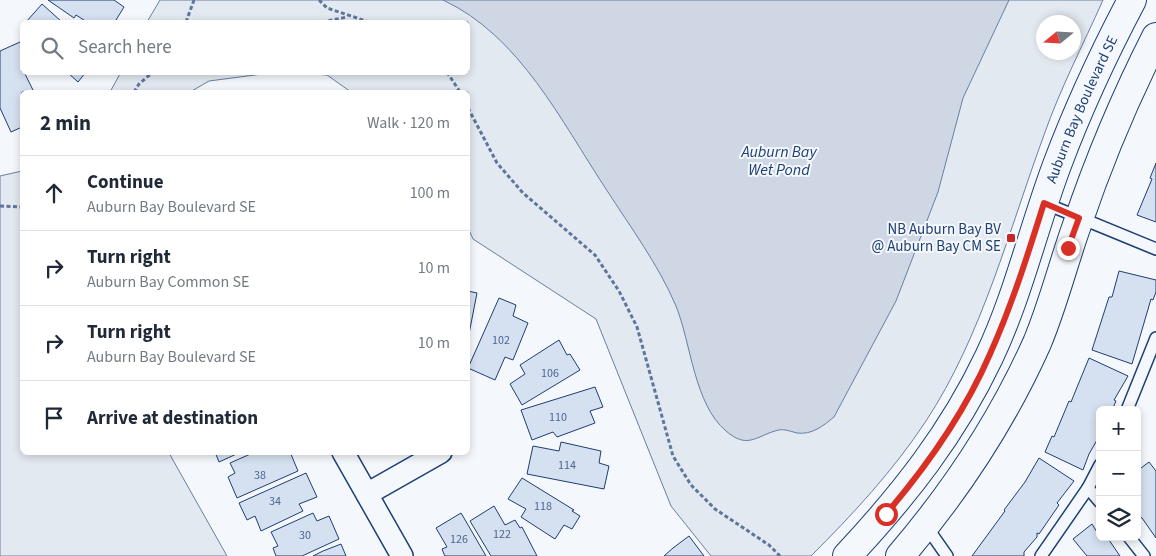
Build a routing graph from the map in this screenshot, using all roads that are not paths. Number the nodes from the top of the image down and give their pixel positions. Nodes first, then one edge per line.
1 (1132, 0) edge
2 (1156, 37) edge
3 (1044, 203) junction
4 (1079, 218) junction
5 (1156, 249) edge
6 (1156, 338) edge
7 (1129, 406) edge
8 (345, 455) edge
9 (436, 455) edge
10 (1096, 473) edge
11 (1088, 488) junction
12 (367, 494) junction
13 (1096, 497) edge
14 (926, 526) junction
15 (1132, 541) edge
16 (402, 556) edge
17 (847, 556) edge
18 (900, 556) edge
19 (947, 556) edge
20 (1041, 556) edge
21 (1144, 556) edge

1 - 3 street, Auburn Bay Boulevard SE
2 - 4 street
3 - 4 lane
3 - 17 street, Auburn Bay Boulevard SE
4 - 5 lane
4 - 14 street
6 - 7 lane
8 - 12 street
9 - 12 street
10 - 11 lane
11 - 13 lane
11 - 20 lane
12 - 16 street
14 - 18 street
14 - 19 lane
15 - 21 lane

